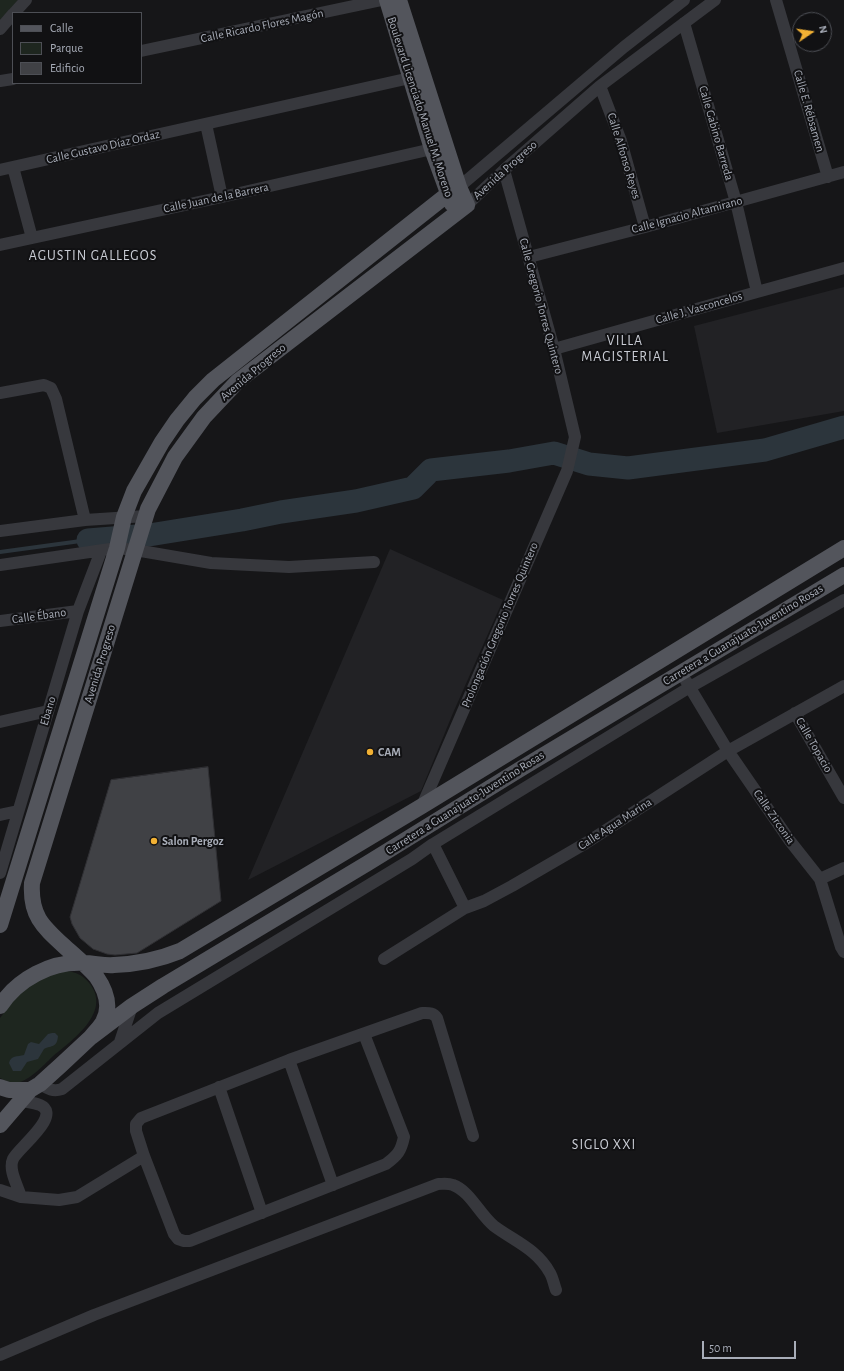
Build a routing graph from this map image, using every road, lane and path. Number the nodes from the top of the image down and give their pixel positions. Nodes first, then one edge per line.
1 (26, 0) edge
2 (382, 0) edge
3 (387, 0) edge
4 (399, 0) edge
5 (684, 0) edge
6 (715, 0) edge
7 (776, 0) edge
8 (16, 12) edge
9 (12, 16) edge
10 (684, 22) junction
11 (0, 29) edge
12 (142, 51) edge
13 (410, 78) junction
14 (12, 79) edge
15 (0, 82) edge
16 (600, 86) junction
17 (206, 124) junction
18 (432, 150) junction
19 (13, 167) junction
20 (0, 170) edge
21 (504, 170) junction
22 (844, 172) edge
23 (828, 177) junction
24 (454, 191) junction
25 (222, 197) junction
26 (736, 202) junction
27 (461, 209) junction
28 (645, 227) junction
29 (32, 238) junction
30 (0, 245) edge
31 (528, 257) junction
32 (844, 268) edge
33 (757, 292) junction
34 (554, 350) junction
35 (0, 393) edge
36 (574, 442) joint
37 (145, 518) junction
38 (124, 519) junction
39 (85, 520) junction
40 (0, 531) edge
41 (118, 546) junction
42 (136, 547) junction
43 (844, 548) edge
44 (101, 551) junction
45 (374, 562) dead end
46 (0, 565) edge
47 (844, 574) edge
48 (844, 600) edge
49 (78, 611) junction
50 (0, 621) edge
51 (680, 673) junction
52 (844, 686) edge
53 (690, 687) junction
54 (48, 711) junction
55 (795, 713) junction
56 (0, 722) edge
57 (728, 751) junction
58 (844, 798) edge
59 (422, 806) junction
60 (36, 809) junction
61 (18, 811) junction
62 (54, 814) junction
63 (0, 815) edge
64 (433, 844) junction
65 (844, 868) edge
66 (0, 873) edge
67 (820, 879) junction
68 (465, 908) junction
69 (0, 925) edge
70 (844, 952) edge
71 (384, 960) dead end
72 (83, 963) junction
73 (0, 1006) edge
74 (132, 1006) junction
75 (364, 1034) junction
76 (91, 1037) junction
77 (119, 1043) junction
78 (289, 1060) junction
79 (0, 1087) edge
80 (219, 1087) junction
81 (31, 1092) junction
82 (0, 1126) edge
83 (473, 1136) dead end
84 (144, 1156) junction
85 (333, 1185) junction
86 (0, 1190) edge
87 (21, 1197) junction
88 (262, 1213) junction
89 (556, 1290) dead end
90 (0, 1355) edge

1 - 8 street
2 - 12 street, Calle Ricardo Flores Magón
3 - 13 main road, Boulevard Licenciado Manuel M. Moreno
4 - 24 main road, Boulevard Licenciado Manuel M. Moreno
5 - 24 street, Avenida Progreso
6 - 10 street, Avenida Progreso
7 - 23 street, Calle E. Rébsamen
9 - 11 street
10 - 16 street, Avenida Progreso
10 - 26 street, Calle Gabino Barreda
13 - 17 street, Calle Gustavo Díaz Ordaz
13 - 18 main road, Boulevard Licenciado Manuel M. Moreno
14 - 15 street
16 - 21 street, Avenida Progreso
16 - 28 street, Calle Alfonso Reyes
17 - 19 street, Calle Gustavo Díaz Ordaz
17 - 25 street
18 - 24 main road, Boulevard Licenciado Manuel M. Moreno
18 - 25 street, Calle Juan de la Barrera
19 - 20 street, Calle Gustavo Díaz Ordaz
19 - 29 street
21 - 27 street, Avenida Progreso
21 - 31 street, Calle Gregorio Torres Quintero
22 - 23 street, Calle Ignacio Altamirano
23 - 26 street, Calle Ignacio Altamirano
24 - 27 main road, Boulevard Licenciado Manuel M. Moreno
24 - 38 main road, Avenida Progreso
25 - 29 street, Calle Juan de la Barrera
26 - 28 street, Calle Ignacio Altamirano
26 - 33 street, Calle Gabino Barreda
27 - 37 main road, Avenida Progreso
28 - 31 street, Calle Ignacio Altamirano
29 - 30 street, Calle Juan de la Barrera
31 - 34 street, Calle Gregorio Torres Quintero
32 - 33 street, Calle J. Vasconcelos
33 - 34 street, Calle J. Vasconcelos
34 - 36 street, Calle Gregorio Torres Quintero
35 - 39 street
36 - 59 street, Prolongación Gregorio Torres Quintero
37 - 38 street
37 - 42 main road, Avenida Progreso
38 - 39 street
38 - 41 main road, Avenida Progreso
39 - 40 street
41 - 42 street
41 - 44 street
41 - 60 main road, Avenida Progreso
42 - 45 street
42 - 62 main road, Avenida Progreso
43 - 59 main road, Carretera a Guanajuato-Juventino Rosas
44 - 46 street
44 - 49 street, Ebano
47 - 51 main road, Carretera a Guanajuato-Juventino Rosas
48 - 53 street
49 - 50 street, Calle Ébano
49 - 54 street, Ebano
51 - 53 street, Calle Zirconia
51 - 74 main road, Carretera a Guanajuato-Juventino Rosas
52 - 55 street, Calle Agua Marina
53 - 57 street, Calle Zirconia
53 - 64 street
54 - 56 street
54 - 61 street, Ebano
55 - 57 street, Calle Agua Marina
55 - 58 street, Calle Topacio
57 - 67 street, Calle Zirconia
57 - 68 street, Calle Agua Marina
59 - 72 main road, Carretera a Guanajuato-Juventino Rosas
60 - 62 main road
60 - 69 main road, Avenida Progreso
61 - 63 street
61 - 66 street, Ebano
62 - 72 main road, Avenida Progreso
64 - 68 street
64 - 77 street
65 - 67 street
67 - 70 street, Calle Zirconia
68 - 71 street, Calle Agua Marina
72 - 73 main road, Carretera a Guanajuato-Juventino Rosas
72 - 76 main road, Avenida Progreso
74 - 76 main road, Carretera a Guanajuato-Juventino Rosas
74 - 77 street
75 - 78 street
75 - 83 street
75 - 85 street
76 - 81 main road
77 - 81 street
78 - 80 street
78 - 85 street
79 - 81 main road
80 - 84 street
80 - 88 street
81 - 82 main road
81 - 87 street
84 - 87 street
84 - 88 street
85 - 88 street
86 - 87 street
89 - 90 street

